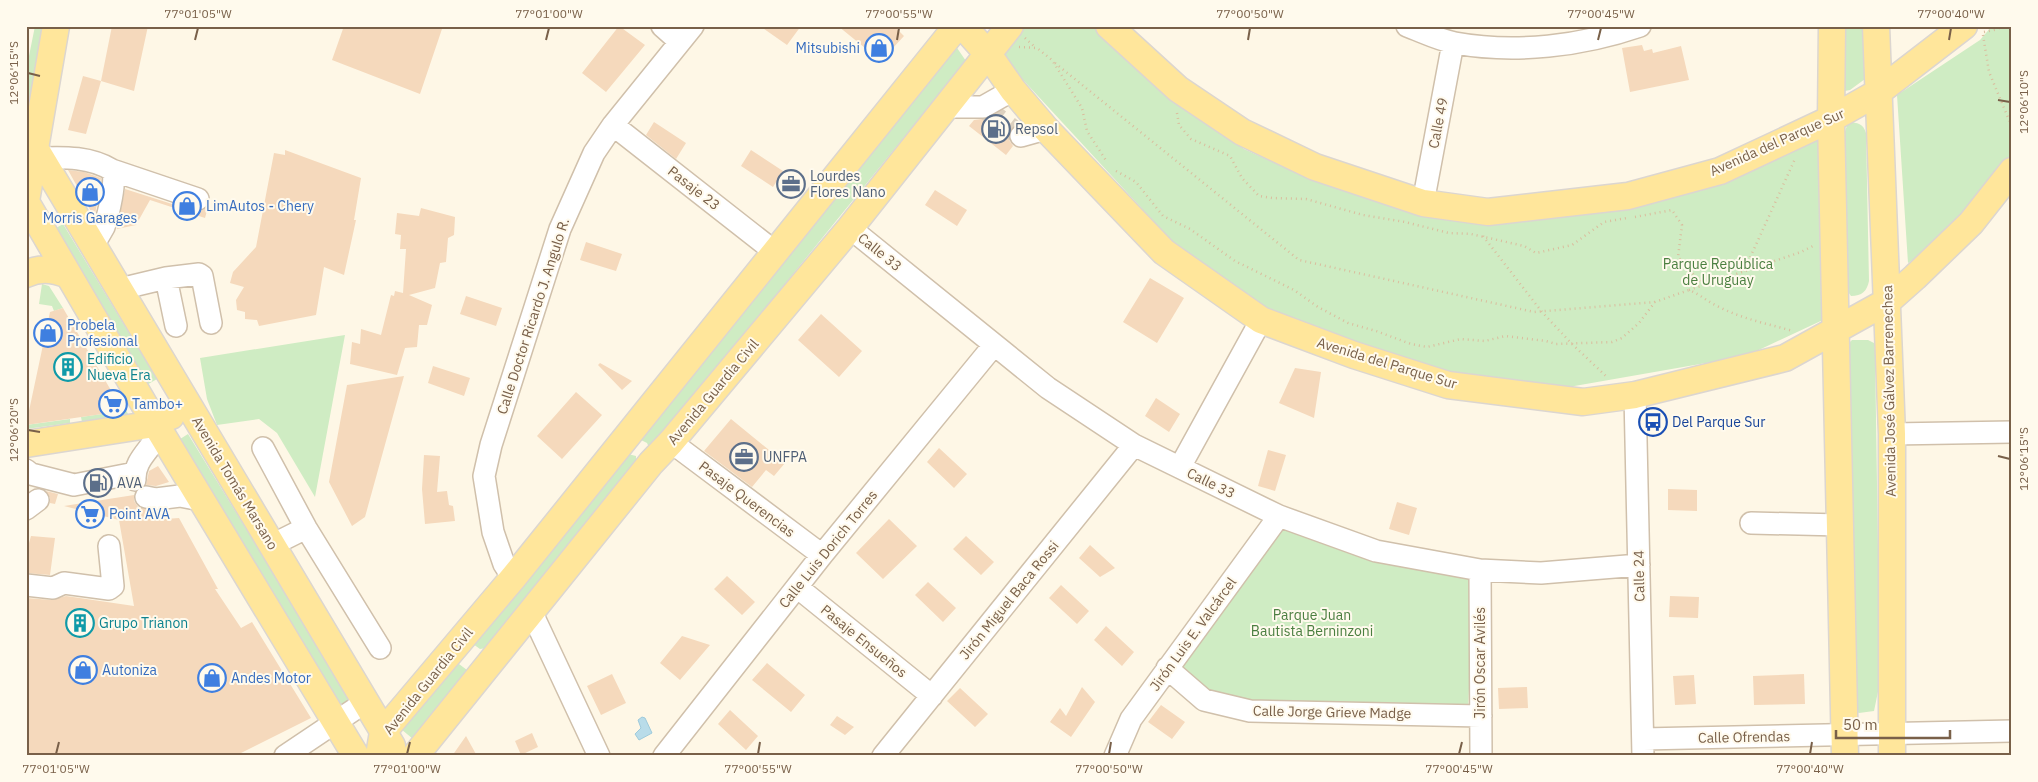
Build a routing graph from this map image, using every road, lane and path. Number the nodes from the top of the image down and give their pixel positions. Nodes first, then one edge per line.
1 (56, 26) edge
2 (662, 26) edge
3 (957, 26) edge
4 (963, 26) edge
5 (1109, 26) edge
6 (1408, 26) edge
7 (1832, 26) edge
8 (1876, 26) edge
9 (1964, 26) edge
10 (1982, 26) edge
11 (1637, 27) edge
12 (686, 34) edge
13 (1014, 37) edge
14 (1453, 42) junction
15 (988, 54) junction
16 (1052, 60) junction
17 (1013, 90) junction
18 (1878, 94) junction
19 (34, 104) edge
20 (946, 107) junction
21 (613, 124) junction
22 (1820, 124) junction
23 (2012, 127) edge
24 (34, 146) edge
25 (112, 170) junction
26 (2012, 171) edge
27 (198, 199) dead end
28 (26, 202) edge
29 (1423, 203) junction
30 (1462, 208) junction
31 (850, 228) junction
32 (1834, 235) junction
33 (93, 244) junction
34 (775, 252) junction
35 (1744, 271) junction
36 (26, 274) edge
37 (68, 276) junction
38 (166, 278) junction
39 (120, 289) junction
40 (1689, 290) junction
41 (1888, 301) junction
42 (1655, 302) junction
43 (1542, 312) junction
44 (1261, 320) junction
45 (212, 323) dead end
46 (176, 326) dead end
47 (1802, 331) dead end
48 (1836, 331) junction
49 (1571, 343) junction
50 (994, 345) junction
51 (1631, 396) junction
52 (190, 408) junction
53 (158, 427) junction
54 (2012, 432) edge
55 (1892, 434) junction
56 (622, 442) junction
57 (671, 442) junction
58 (26, 444) edge
59 (1134, 445) junction
60 (263, 448) dead end
61 (652, 463) junction
62 (1180, 468) junction
63 (26, 470) edge
64 (139, 483) junction
65 (39, 493) edge
66 (201, 500) junction
67 (1279, 516) junction
68 (1751, 522) dead end
69 (1840, 525) junction
70 (306, 528) junction
71 (272, 545) junction
72 (109, 546) dead end
73 (822, 555) junction
74 (1639, 565) junction
75 (1480, 570) junction
76 (514, 578) junction
77 (26, 585) edge
78 (797, 587) junction
79 (531, 611) junction
80 (467, 633) junction
81 (380, 648) dead end
82 (500, 650) junction
83 (1166, 668) junction
84 (932, 696) junction
85 (364, 703) junction
86 (1480, 716) junction
87 (335, 723) junction
88 (2012, 731) edge
89 (381, 744) edge
90 (1892, 744) edge
91 (1844, 745) edge
92 (1643, 748) edge
93 (285, 756) edge
94 (356, 756) edge
95 (397, 756) edge
96 (415, 756) edge
97 (599, 756) edge
98 (664, 756) edge
99 (883, 756) edge
100 (1115, 756) edge
101 (1481, 756) edge

1 - 19 main road
2 - 12 street
3 - 34 main road, Avenida Guardia Civil
4 - 15 main road, Avenida del Parque Sur
5 - 29 main road, Avenida del Parque Sur
6 - 14 street
7 - 22 main road
8 - 18 main road, Avenida José Gálvez Barrenechea
9 - 18 main road, Avenida del Parque Sur
10 - 23 path
11 - 14 street
12 - 21 street, Calle Doctor Ricardo J. Angulo R.
13 - 15 main road, Avenida Guardia Civil
13 - 16 path
14 - 29 street, Calle 49
15 - 17 main road, Avenida del Parque Sur
15 - 20 main road, Avenida Guardia Civil
16 - 43 path
16 - 49 path
17 - 20 street
17 - 44 main road, Avenida del Parque Sur
18 - 22 main road, Avenida del Parque Sur
18 - 41 main road, Avenida José Gálvez Barrenechea
19 - 24 main road
20 - 31 main road, Avenida Guardia Civil
21 - 34 street, Pasaje 23
21 - 76 street, Calle Doctor Ricardo J. Angulo R.
22 - 30 main road, Avenida del Parque Sur
22 - 32 main road
22 - 35 path
24 - 25 street
24 - 28 main road
24 - 33 main road, Avenida Tomás Marsano
25 - 27 street
25 - 33 street
26 - 41 main road, Avenida del Parque Sur
28 - 37 main road
29 - 30 main road, Avenida del Parque Sur
30 - 43 path
31 - 50 street, Calle 33
31 - 57 main road, Avenida Guardia Civil
32 - 35 path
32 - 48 main road
33 - 39 main road, Avenida Tomás Marsano
34 - 56 main road, Avenida Guardia Civil
35 - 40 path
36 - 37 main road
37 - 53 main road
38 - 39 street
38 - 45 street
38 - 46 street
39 - 52 main road, Avenida Tomás Marsano
40 - 42 path
40 - 47 path
41 - 48 main road, Avenida del Parque Sur
41 - 55 main road, Avenida José Gálvez Barrenechea
42 - 43 path
42 - 49 path
43 - 49 path
44 - 51 main road, Avenida del Parque Sur
44 - 62 street
48 - 51 main road, Avenida del Parque Sur
48 - 69 main road
49 - 51 path
50 - 59 street, Calle 33
50 - 73 street, Calle Luis Dorich Torres
51 - 74 street, Calle 24
52 - 53 main road
52 - 71 main road, Avenida Tomás Marsano
53 - 58 main road
53 - 64 street
53 - 66 main road
54 - 55 street
55 - 90 main road, Avenida José Gálvez Barrenechea
56 - 61 main road
56 - 76 main road, Avenida Guardia Civil
57 - 61 main road, Avenida Guardia Civil
57 - 73 street, Pasaje Querencias
59 - 62 street, Calle 33
59 - 84 street, Jirón Miguel Baca Rossi
60 - 70 street
61 - 79 main road, Avenida Guardia Civil
62 - 67 street, Calle 33
63 - 65 street
64 - 65 street
64 - 66 street
66 - 87 main road
67 - 75 street, Calle 33
67 - 83 street, Jirón Luis E. Valcárcel
68 - 69 street
69 - 91 main road
70 - 71 street
70 - 81 street
71 - 85 main road, Avenida Tomás Marsano
72 - 77 street
73 - 78 street, Calle Luis Dorich Torres
74 - 75 street, Calle 33
74 - 92 street, Calle 24
75 - 86 street, Jirón Oscar Avilés
76 - 80 main road, Avenida Guardia Civil
78 - 84 street, Pasaje Ensueños
78 - 98 street, Calle Luis Dorich Torres
79 - 82 main road, Avenida Guardia Civil
79 - 97 street
80 - 82 main road
80 - 89 main road, Avenida Guardia Civil
82 - 96 main road, Avenida Guardia Civil
83 - 86 street, Calle Jorge Grieve Madge
83 - 100 street, Jirón Luis E. Valcárcel
84 - 99 street, Jirón Miguel Baca Rossi
85 - 87 street
85 - 89 main road, Avenida Tomás Marsano
86 - 101 street, Jirón Oscar Avilés
87 - 93 street
87 - 94 main road
88 - 90 street, Calle Ofrendas
89 - 95 main road, Avenida Tomás Marsano
90 - 91 street, Calle Ofrendas
91 - 92 street, Calle Ofrendas

